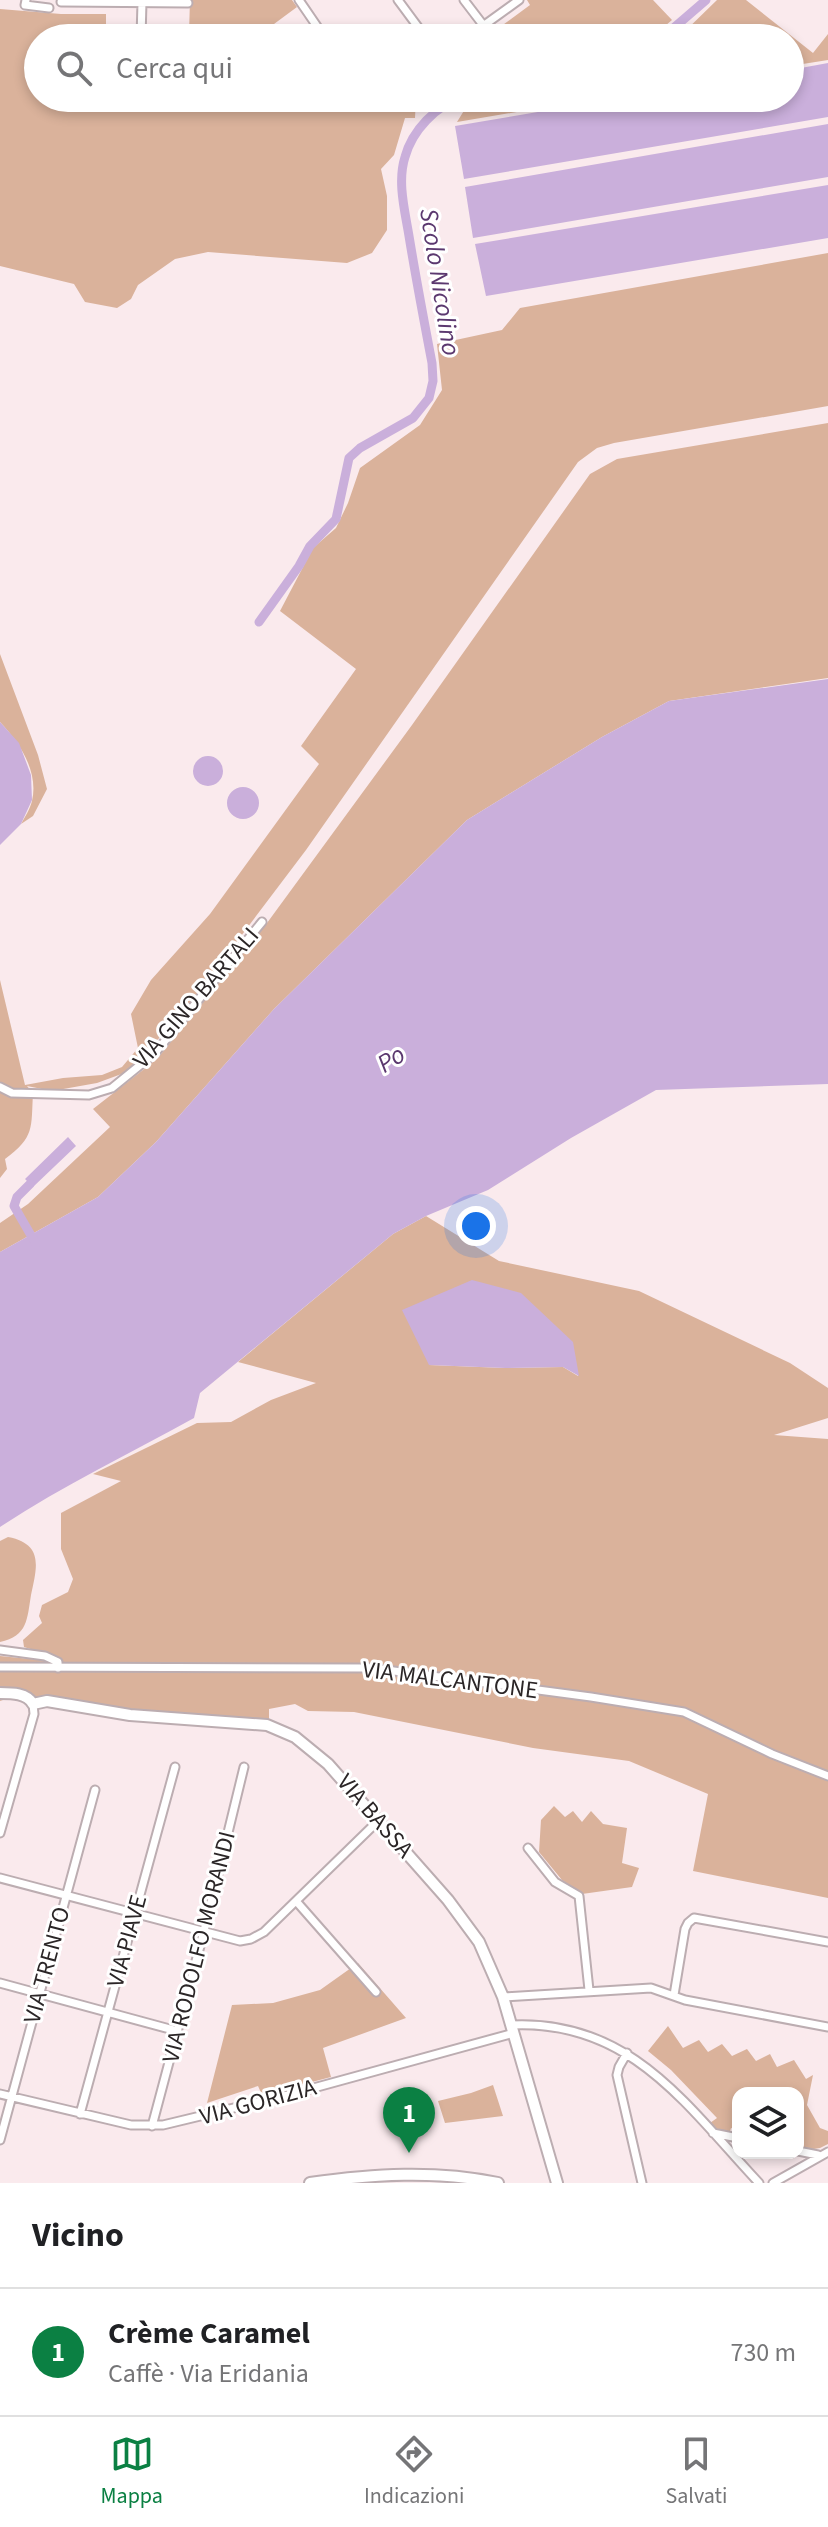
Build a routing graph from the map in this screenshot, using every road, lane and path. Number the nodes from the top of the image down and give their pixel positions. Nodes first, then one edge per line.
1 (26, 0) edge
2 (299, 0) edge
3 (398, 0) edge
4 (464, 0) edge
5 (519, 0) edge
6 (97, 1) edge
7 (61, 2) edge
8 (142, 2) junction
9 (188, 3) dead end
10 (49, 8) dead end
11 (141, 24) edge
12 (315, 24) edge
13 (416, 24) edge
14 (482, 24) edge
15 (486, 24) edge
16 (262, 922) dead end
17 (0, 1087) edge
18 (0, 1650) edge
19 (0, 1667) edge
20 (58, 1668) junction
21 (0, 1693) edge
22 (33, 1704) junction
23 (175, 1767) dead end
24 (244, 1767) dead end
25 (828, 1776) edge
26 (95, 1790) dead end
27 (378, 1821) junction
28 (0, 1833) edge
29 (528, 1848) dead end
30 (0, 1878) edge
31 (66, 1896) junction
32 (296, 1901) junction
33 (135, 1914) junction
34 (204, 1931) junction
35 (828, 1942) edge
36 (0, 1983) edge
37 (589, 1990) junction
38 (376, 1992) dead end
39 (39, 1994) junction
40 (674, 1995) junction
41 (503, 1997) junction
42 (108, 2012) junction
43 (828, 2027) edge
44 (512, 2029) junction
45 (177, 2031) junction
46 (627, 2053) junction
47 (0, 2094) edge
48 (12, 2097) junction
49 (80, 2114) junction
50 (152, 2126) junction
51 (712, 2133) junction
52 (732, 2137) edge
53 (0, 2140) edge
54 (804, 2152) edge
55 (824, 2154) edge
56 (393, 2178) edge
57 (482, 2181) edge
58 (310, 2183) edge
59 (498, 2183) edge
60 (557, 2183) edge
61 (642, 2183) edge
62 (759, 2183) edge
63 (773, 2183) edge

1 - 10 street
2 - 12 street
3 - 13 street
4 - 14 street
5 - 15 street
6 - 7 street
6 - 8 street
8 - 9 street
8 - 11 street
16 - 17 street, VIA GINO BARTALI
18 - 20 street, VIA MALCANTONE
19 - 20 street, VIA MALCANTONE
20 - 25 street, VIA MALCANTONE
21 - 22 street, VIA BASSA
22 - 27 street, VIA BASSA
22 - 28 street
23 - 33 street, VIA PIAVE
24 - 34 street, VIA RODOLFO MORANDI
26 - 31 street, VIA TRENTO
27 - 32 street
27 - 41 street, VIA BASSA
29 - 37 street
30 - 31 street
31 - 33 street
31 - 39 street, VIA TRENTO
32 - 34 street
32 - 38 street
33 - 34 street
33 - 42 street, VIA PIAVE
34 - 45 street, VIA RODOLFO MORANDI
35 - 40 street
36 - 39 street
37 - 40 street
37 - 41 street
39 - 42 street
39 - 48 street, VIA TRENTO
40 - 43 street
41 - 44 street, VIA BASSA
42 - 45 street
42 - 49 street, VIA PIAVE
44 - 46 street, VIA GORIZIA
44 - 50 street, VIA GORIZIA
44 - 60 street, VIA BASSA
45 - 50 street, VIA RODOLFO MORANDI
46 - 51 street, VIA GORIZIA
46 - 61 street
47 - 48 street, VIA GORIZIA
48 - 49 street, VIA GORIZIA
48 - 53 street, VIA TRENTO
49 - 50 street, VIA GORIZIA
51 - 52 street
51 - 62 street, VIA GORIZIA
54 - 55 street
55 - 63 street
56 - 57 street
56 - 58 street
57 - 59 street

